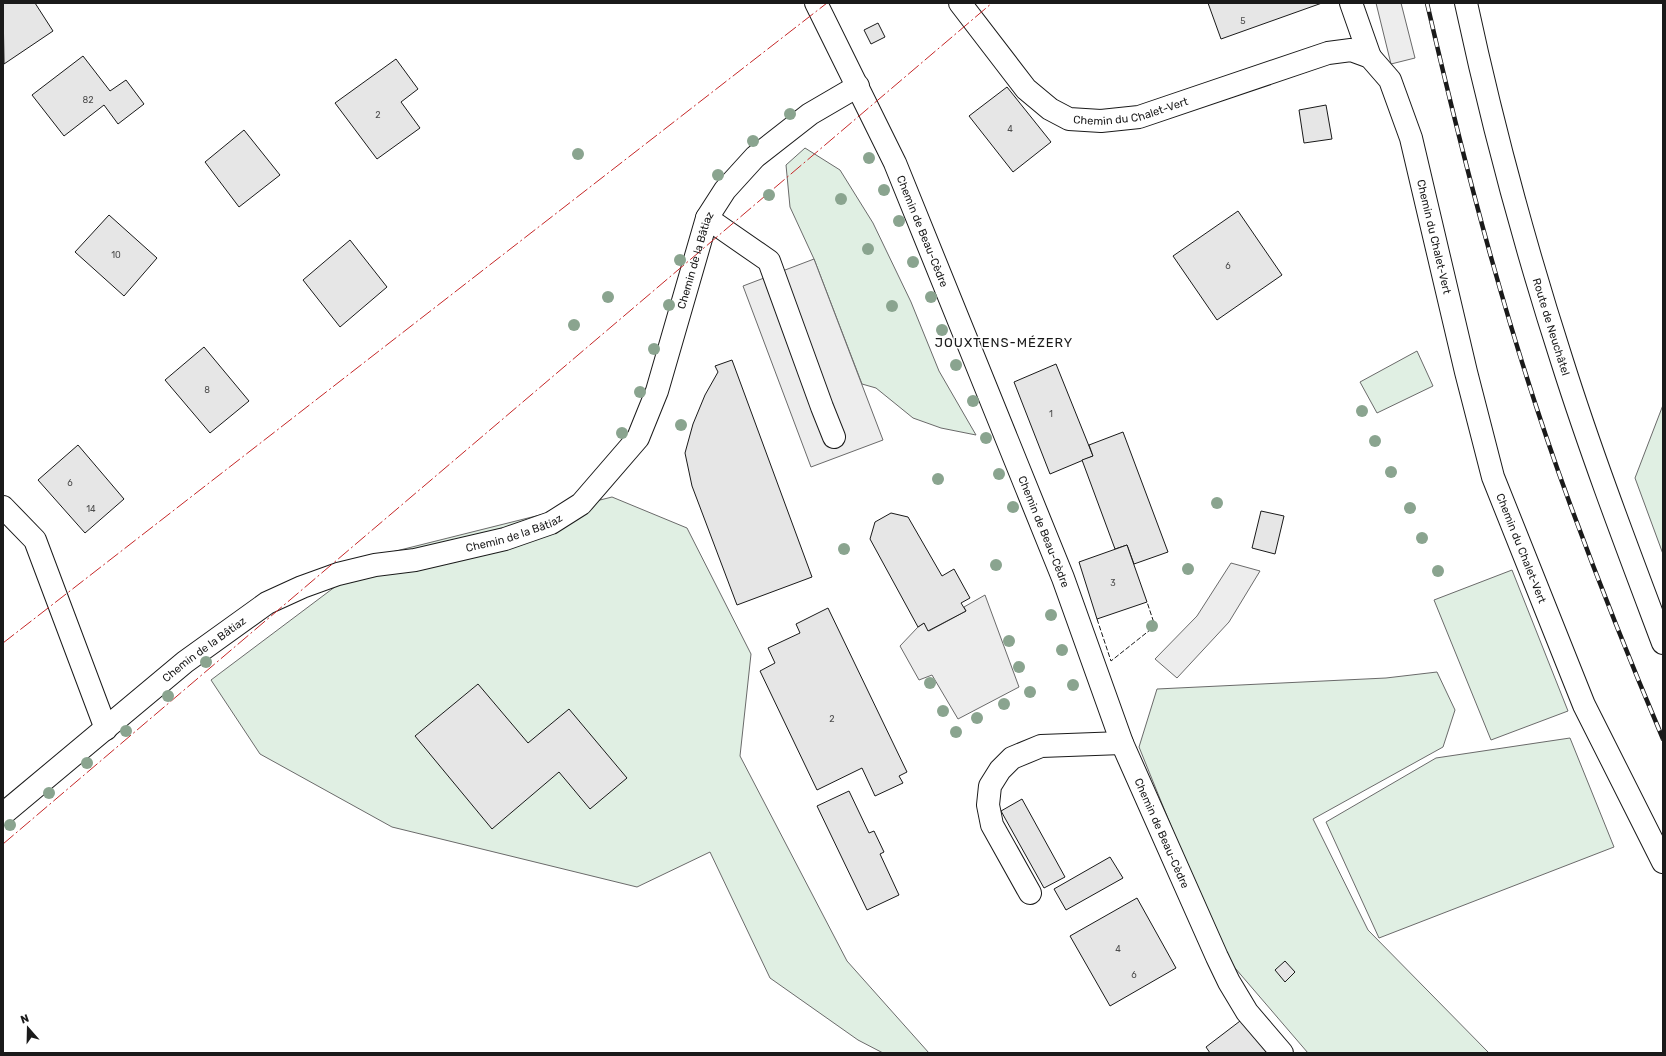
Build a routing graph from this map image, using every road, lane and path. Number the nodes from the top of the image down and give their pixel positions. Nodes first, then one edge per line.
1 (816, 3) edge
2 (960, 3) edge
3 (1351, 3) edge
4 (1466, 3) edge
5 (1370, 57) junction
6 (858, 86) junction
7 (707, 218) junction
8 (834, 437) dead end
9 (3, 507) edge
10 (1663, 643) edge
11 (106, 729) junction
12 (1122, 744) junction
13 (3, 814) edge
14 (1663, 862) edge
15 (1030, 893) dead end
16 (1282, 1053) edge

1 - 6 street, Chemin de Beau-Cèdre
2 - 5 street, Chemin du Chalet-Vert
3 - 5 street
4 - 10 street, Route de Neuchâtel
5 - 14 street, Chemin du Chalet-Vert
6 - 7 street, Chemin de la Bâtiaz
6 - 12 street, Chemin de Beau-Cèdre
7 - 8 street
7 - 11 street, Chemin de la Bâtiaz
9 - 11 street
11 - 13 street, Chemin de la Bâtiaz
12 - 15 street
12 - 16 street, Chemin de Beau-Cèdre

